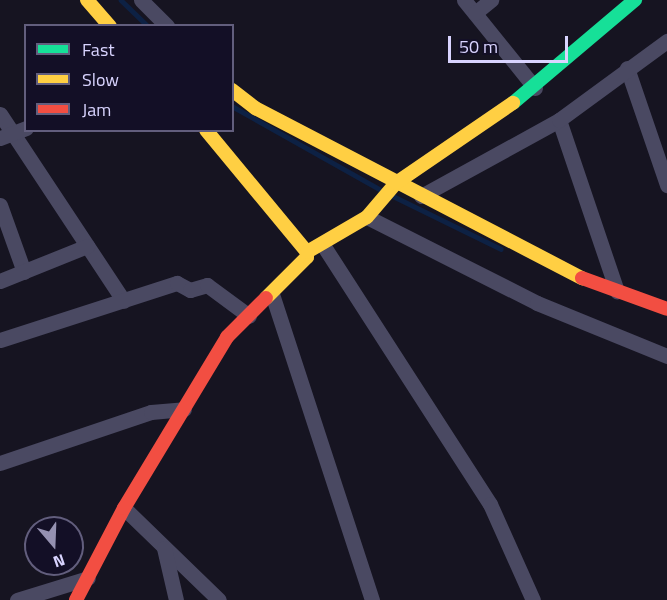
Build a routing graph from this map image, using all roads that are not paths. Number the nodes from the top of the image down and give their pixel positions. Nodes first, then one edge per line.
1 (87, 0) edge
2 (141, 0) edge
3 (464, 0) edge
4 (491, 0) edge
5 (635, 0) edge
6 (475, 12) junction
7 (108, 24) edge
8 (165, 24) edge
9 (667, 41) edge
10 (627, 68) junction
11 (535, 88) junction
12 (234, 92) edge
13 (0, 114) edge
14 (559, 120) junction
15 (208, 132) edge
16 (13, 133) edge
17 (667, 184) edge
18 (393, 186) junction
19 (421, 196) junction
20 (0, 205) edge
21 (369, 214) junction
22 (323, 245) junction
23 (87, 246) junction
24 (307, 252) junction
25 (24, 272) junction
26 (0, 280) edge
27 (617, 291) junction
28 (272, 294) junction
29 (124, 301) junction
30 (667, 309) edge
31 (249, 316) junction
32 (0, 340) edge
33 (667, 356) edge
34 (184, 409) junction
35 (0, 463) edge
36 (124, 508) junction
37 (164, 548) junction
38 (88, 578) junction
39 (78, 599) edge
40 (17, 600) edge
41 (176, 600) edge
42 (219, 600) edge
43 (372, 600) edge
44 (533, 600) edge

1 - 7 street
2 - 8 street
3 - 6 street
4 - 6 street
5 - 11 street
6 - 11 street
9 - 10 street
10 - 14 street
10 - 17 street
11 - 18 street
12 - 18 street
13 - 16 street
14 - 19 street
14 - 27 street
15 - 24 street
16 - 23 street
18 - 19 street
18 - 21 street
19 - 27 street
20 - 25 street
21 - 22 street
21 - 33 street
22 - 24 street
22 - 44 street
23 - 25 street
23 - 29 street
24 - 28 street
25 - 26 street
27 - 30 street
28 - 31 street
28 - 43 street
29 - 31 street
29 - 32 street
31 - 34 street
34 - 35 street
34 - 36 street
36 - 37 street
36 - 38 street
37 - 41 street
37 - 42 street
38 - 39 street
38 - 40 street

